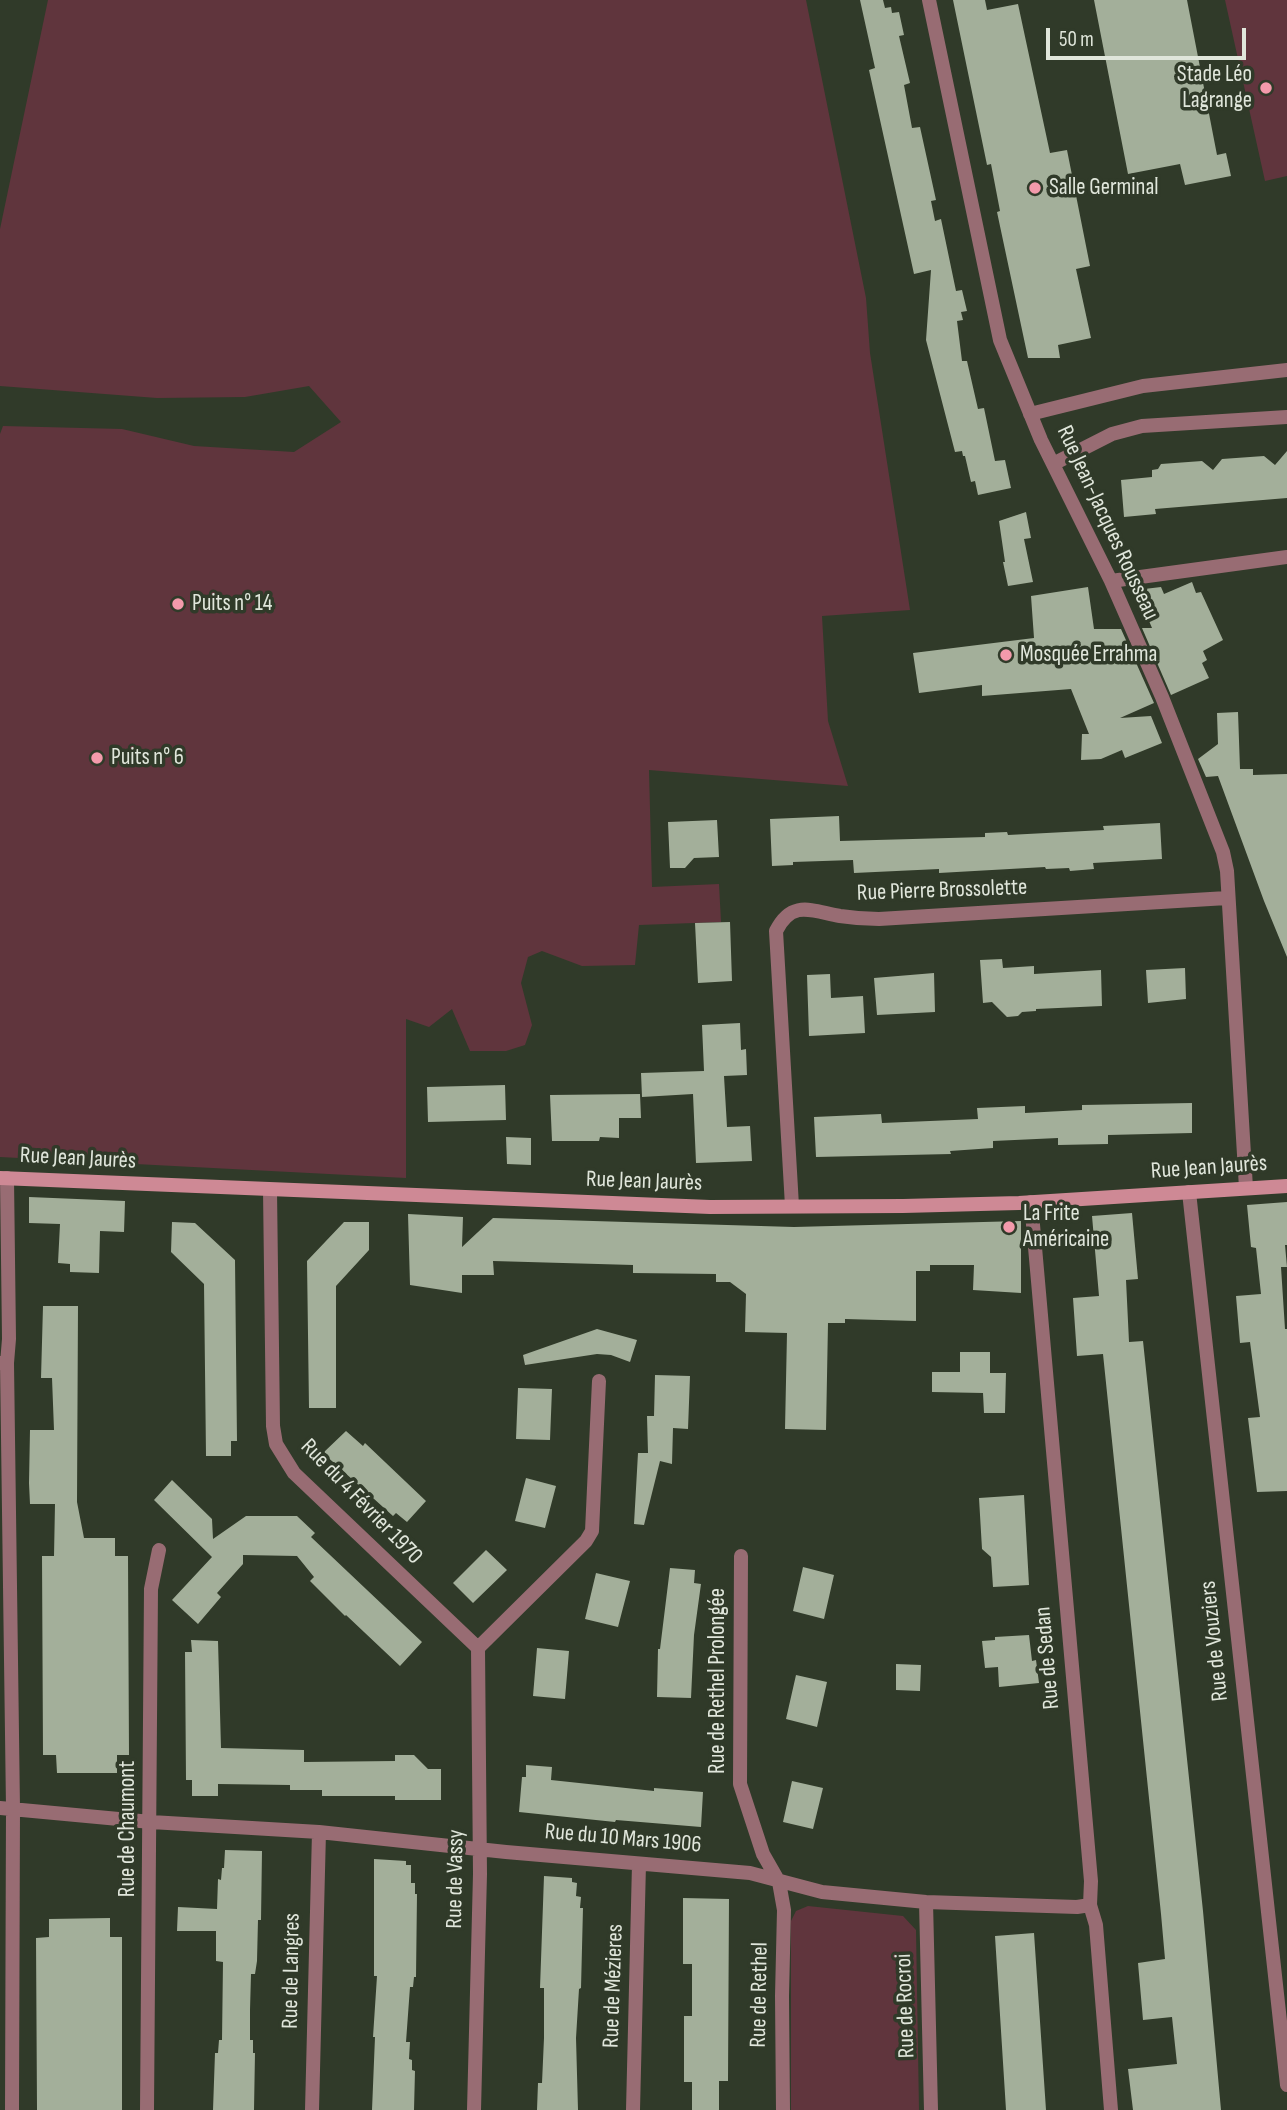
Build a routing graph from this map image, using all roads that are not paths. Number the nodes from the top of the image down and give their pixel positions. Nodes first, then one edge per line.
1 (929, 0) edge
2 (1287, 370) edge
3 (1030, 414) junction
4 (1287, 417) edge
5 (1053, 464) junction
6 (1287, 557) edge
7 (1111, 581) junction
8 (1227, 898) junction
9 (3, 1178) edge
10 (1287, 1186) edge
11 (1246, 1188) junction
12 (270, 1191) junction
13 (1189, 1192) junction
14 (1031, 1202) junction
15 (792, 1206) junction
16 (4, 1363) edge
17 (599, 1381) dead end
18 (159, 1550) dead end
19 (741, 1556) dead end
20 (478, 1648) junction
21 (7, 1808) edge
22 (151, 1822) junction
23 (319, 1832) junction
24 (479, 1848) junction
25 (639, 1864) junction
26 (779, 1882) junction
27 (926, 1902) junction
28 (1090, 1905) junction
29 (1287, 2085) edge
30 (12, 2110) edge
31 (147, 2110) edge
32 (312, 2110) edge
33 (474, 2110) edge
34 (633, 2110) edge
35 (783, 2110) edge
36 (931, 2110) edge
37 (1111, 2110) edge

1 - 3 street, Rue Jean-Jacques Rousseau
2 - 3 street
3 - 5 street, Rue Jean-Jacques Rousseau
4 - 5 street
5 - 7 street, Rue Jean-Jacques Rousseau
6 - 7 street
7 - 8 street, Rue Jean-Jacques Rousseau
8 - 11 street, Rue Jean-Jacques Rousseau
8 - 15 street, Rue Pierre Brossolette
9 - 12 street, Rue Jean Jaurès
9 - 16 street
10 - 11 street, Rue Jean Jaurès
11 - 13 street, Rue Jean Jaurès
12 - 15 street, Rue Jean Jaurès
12 - 20 street, Rue du 4 Février 1970
13 - 14 street, Rue Jean Jaurès
13 - 29 street, Rue de Vouziers
14 - 15 street, Rue Jean Jaurès
14 - 28 street, Rue de Sedan
16 - 21 street
17 - 20 street
18 - 22 street, Rue de Chaumont
19 - 26 street, Rue de Rethel Prolongée
20 - 24 street, Rue de Vassy
21 - 22 street, Rue du 10 Mars 1906
21 - 30 street
22 - 23 street, Rue du 10 Mars 1906
22 - 31 street, Rue de Chaumont
23 - 24 street, Rue du 10 Mars 1906
23 - 32 street, Rue de Langres
24 - 25 street, Rue du 10 Mars 1906
24 - 33 street, Rue de Vassy
25 - 26 street, Rue du 10 Mars 1906
25 - 34 street, Rue de Mézieres
26 - 27 street, Rue du 10 Mars 1906
26 - 35 street, Rue de Rethel
27 - 28 street, Rue du 10 Mars 1906
27 - 36 street, Rue de Rocroi
28 - 37 street, Rue de Sedan

